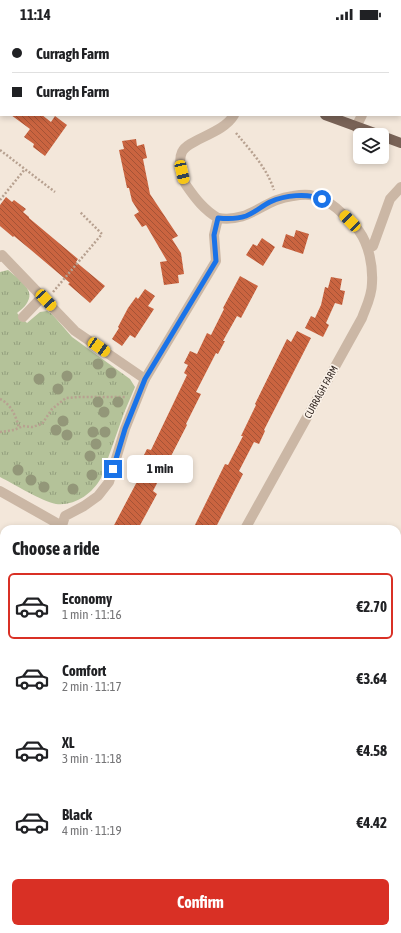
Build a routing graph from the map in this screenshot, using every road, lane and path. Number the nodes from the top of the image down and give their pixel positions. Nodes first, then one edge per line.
1 (233, 116) edge
2 (327, 116) edge
3 (362, 116) edge
4 (356, 127) junction
5 (359, 128) edge
6 (236, 133) dead end
7 (389, 138) edge
8 (401, 143) edge
9 (0, 150) edge
10 (25, 169) junction
11 (401, 187) edge
12 (55, 192) dead end
13 (0, 200) edge
14 (277, 200) junction
15 (80, 212) dead end
16 (218, 218) junction
17 (368, 248) junction
18 (1, 255) edge
19 (45, 298) junction
20 (23, 317) dead end
21 (145, 379) junction
22 (138, 397) junction
23 (0, 399) edge
24 (19, 428) junction
25 (0, 432) edge
26 (0, 491) edge
27 (59, 525) edge
28 (63, 525) edge
29 (247, 525) edge

1 - 16 street
2 - 4 main road
3 - 4 street
4 - 5 main road
6 - 14 path
7 - 8 main road
9 - 10 path
10 - 12 path
10 - 13 path
11 - 17 street
14 - 16 street, CURRAGH FARM
14 - 17 street, CURRAGH FARM
15 - 19 path
16 - 21 street
17 - 29 street, CURRAGH FARM
18 - 19 street
19 - 20 street
19 - 21 street
21 - 22 street
22 - 24 path
22 - 28 street
23 - 24 path
24 - 25 path
26 - 27 street

